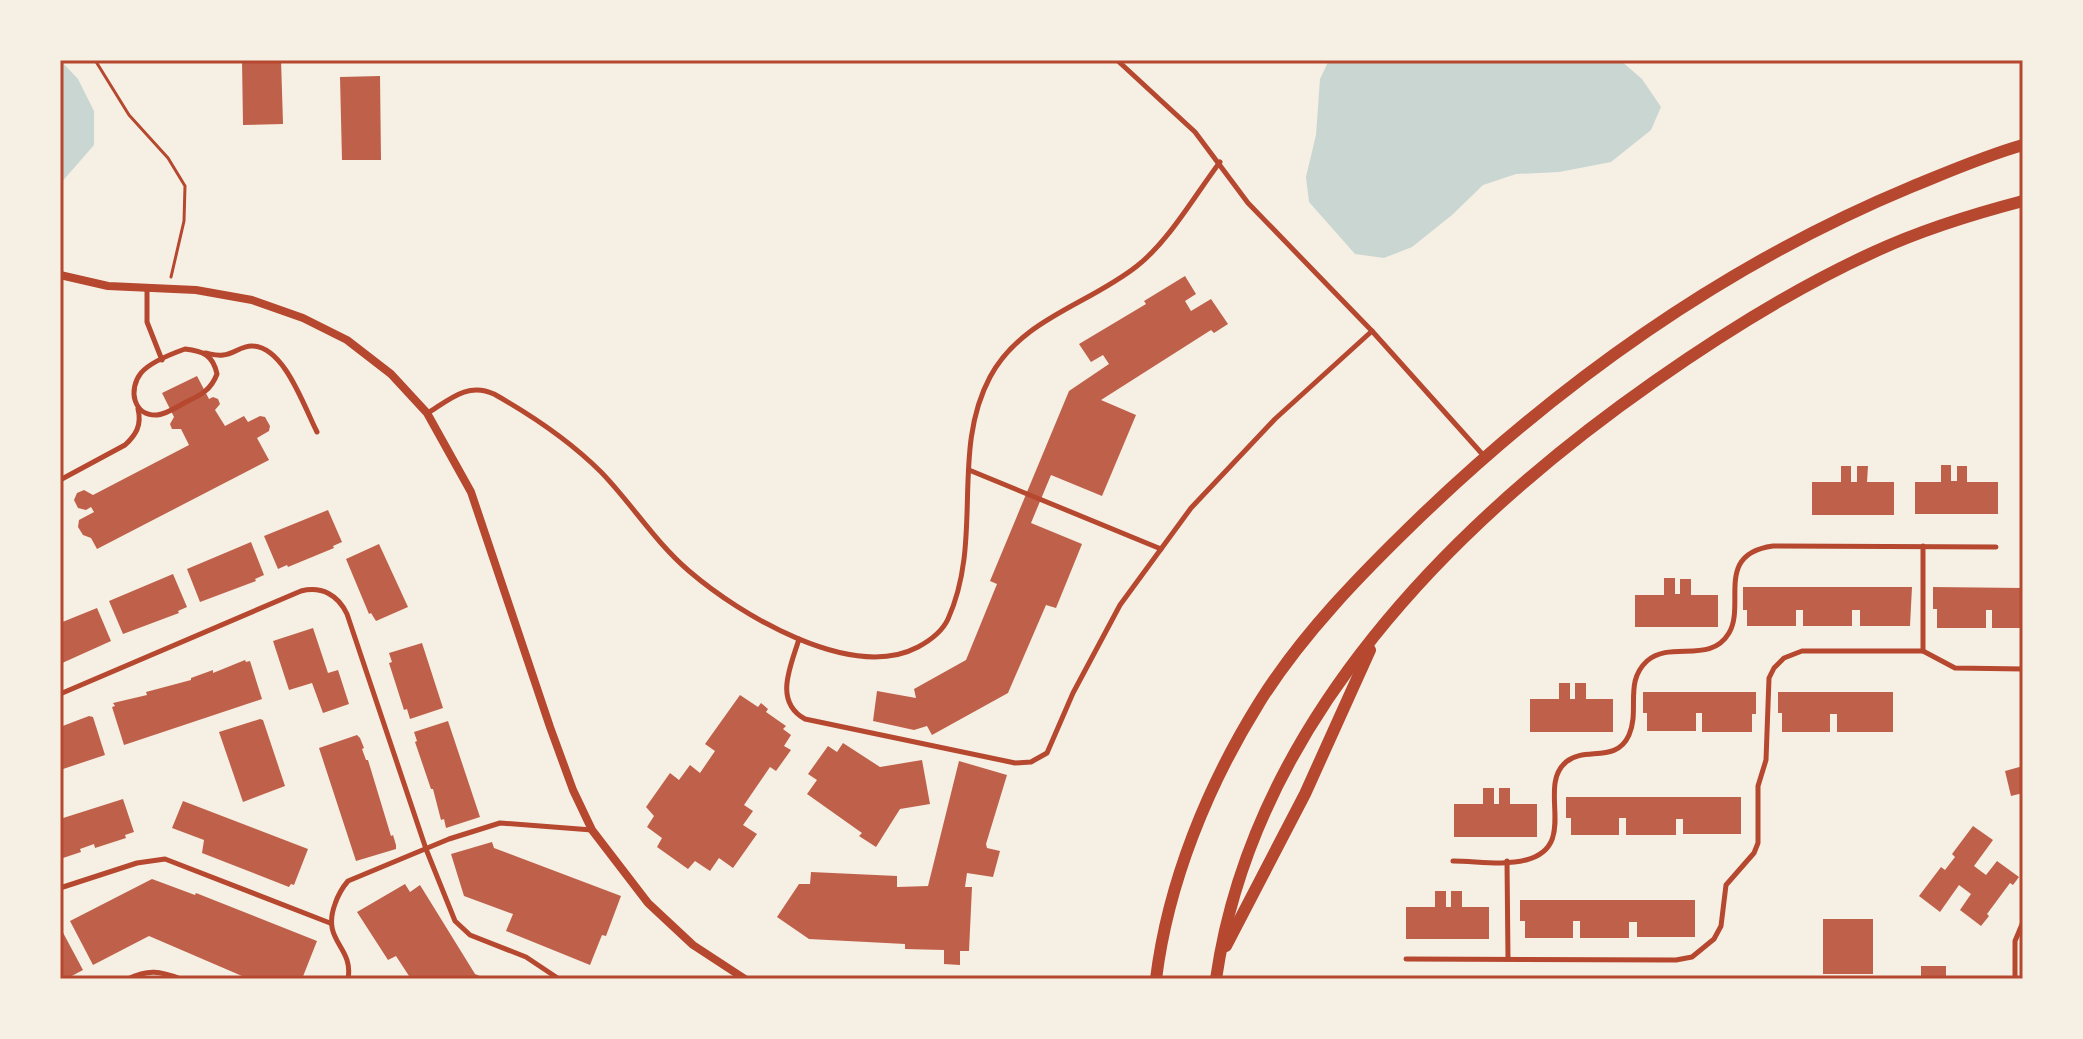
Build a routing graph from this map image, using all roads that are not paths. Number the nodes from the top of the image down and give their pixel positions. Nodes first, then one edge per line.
1 (1117, 60) edge
2 (2023, 145) edge
3 (1220, 162) junction
4 (2023, 201) edge
5 (60, 275) edge
6 (147, 287) junction
7 (1372, 331) junction
8 (204, 352) junction
9 (162, 360) junction
10 (136, 403) junction
11 (427, 413) junction
12 (317, 432) dead end
13 (1484, 457) junction
14 (969, 470) junction
15 (60, 480) edge
16 (1923, 546) junction
17 (1996, 547) dead end
18 (1161, 549) junction
19 (1376, 636) junction
20 (799, 639) junction
21 (1923, 651) junction
22 (2023, 669) edge
23 (60, 694) edge
24 (592, 830) junction
25 (426, 849) junction
26 (1453, 861) dead end
27 (1507, 861) junction
28 (60, 888) edge
29 (2023, 922) edge
30 (330, 923) junction
31 (1218, 959) junction
32 (1406, 959) dead end
33 (1508, 959) junction
34 (128, 979) edge
35 (181, 979) edge
36 (348, 979) edge
37 (559, 979) edge
38 (745, 979) edge
39 (1156, 979) edge
40 (1216, 979) edge
41 (2015, 979) edge

1 - 3 lane
2 - 13 main road
3 - 7 lane
3 - 14 lane
4 - 19 main road
5 - 6 street
6 - 9 lane
6 - 11 street
7 - 13 lane
7 - 18 lane
8 - 9 lane
8 - 10 lane
8 - 12 lane
9 - 10 lane
10 - 15 lane
11 - 20 lane
11 - 24 street
13 - 39 main road
14 - 18 lane
14 - 20 lane
16 - 17 lane
16 - 21 lane
16 - 27 lane
18 - 20 lane
19 - 31 main road
19 - 31 main road
21 - 22 lane
21 - 33 lane
23 - 25 lane
24 - 25 lane
24 - 38 street
25 - 30 lane
25 - 37 lane
26 - 27 lane
27 - 33 lane
28 - 30 lane
29 - 41 lane
30 - 36 lane
31 - 40 main road
32 - 33 lane
34 - 35 lane

